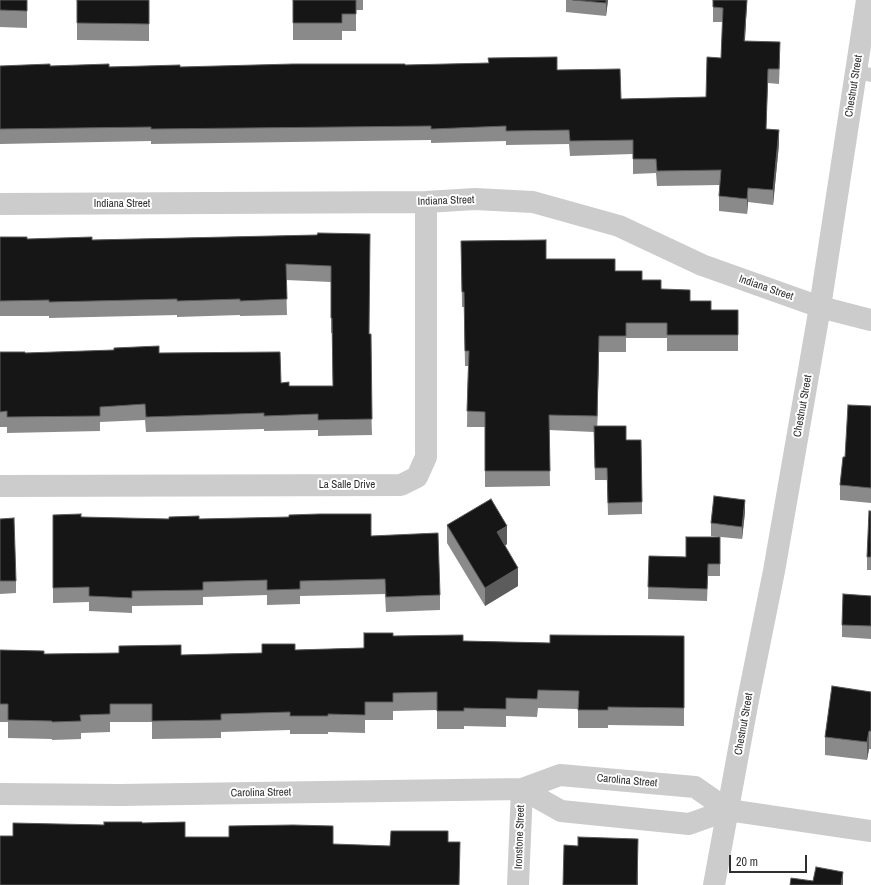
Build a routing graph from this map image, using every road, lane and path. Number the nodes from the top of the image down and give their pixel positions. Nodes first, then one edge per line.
1 (867, 0) edge
2 (864, 73) edge
3 (426, 202) junction
4 (0, 204) edge
5 (820, 307) junction
6 (871, 320) edge
7 (0, 486) edge
8 (522, 789) junction
9 (0, 794) edge
10 (728, 810) junction
11 (871, 831) edge
12 (518, 885) edge
13 (714, 885) edge

1 - 2 street, Chestnut Street
2 - 5 street, Chestnut Street
3 - 4 street, Indiana Street
3 - 5 street, Indiana Street
3 - 7 street, La Salle Drive
5 - 6 street, Indiana Street
5 - 10 street, Chestnut Street
8 - 9 street, Carolina Street
8 - 10 street, Carolina Street
8 - 10 street, Carolina Street
8 - 12 street, Ironstone Street
10 - 11 street, Carolina Street
10 - 13 street, Chestnut Street

